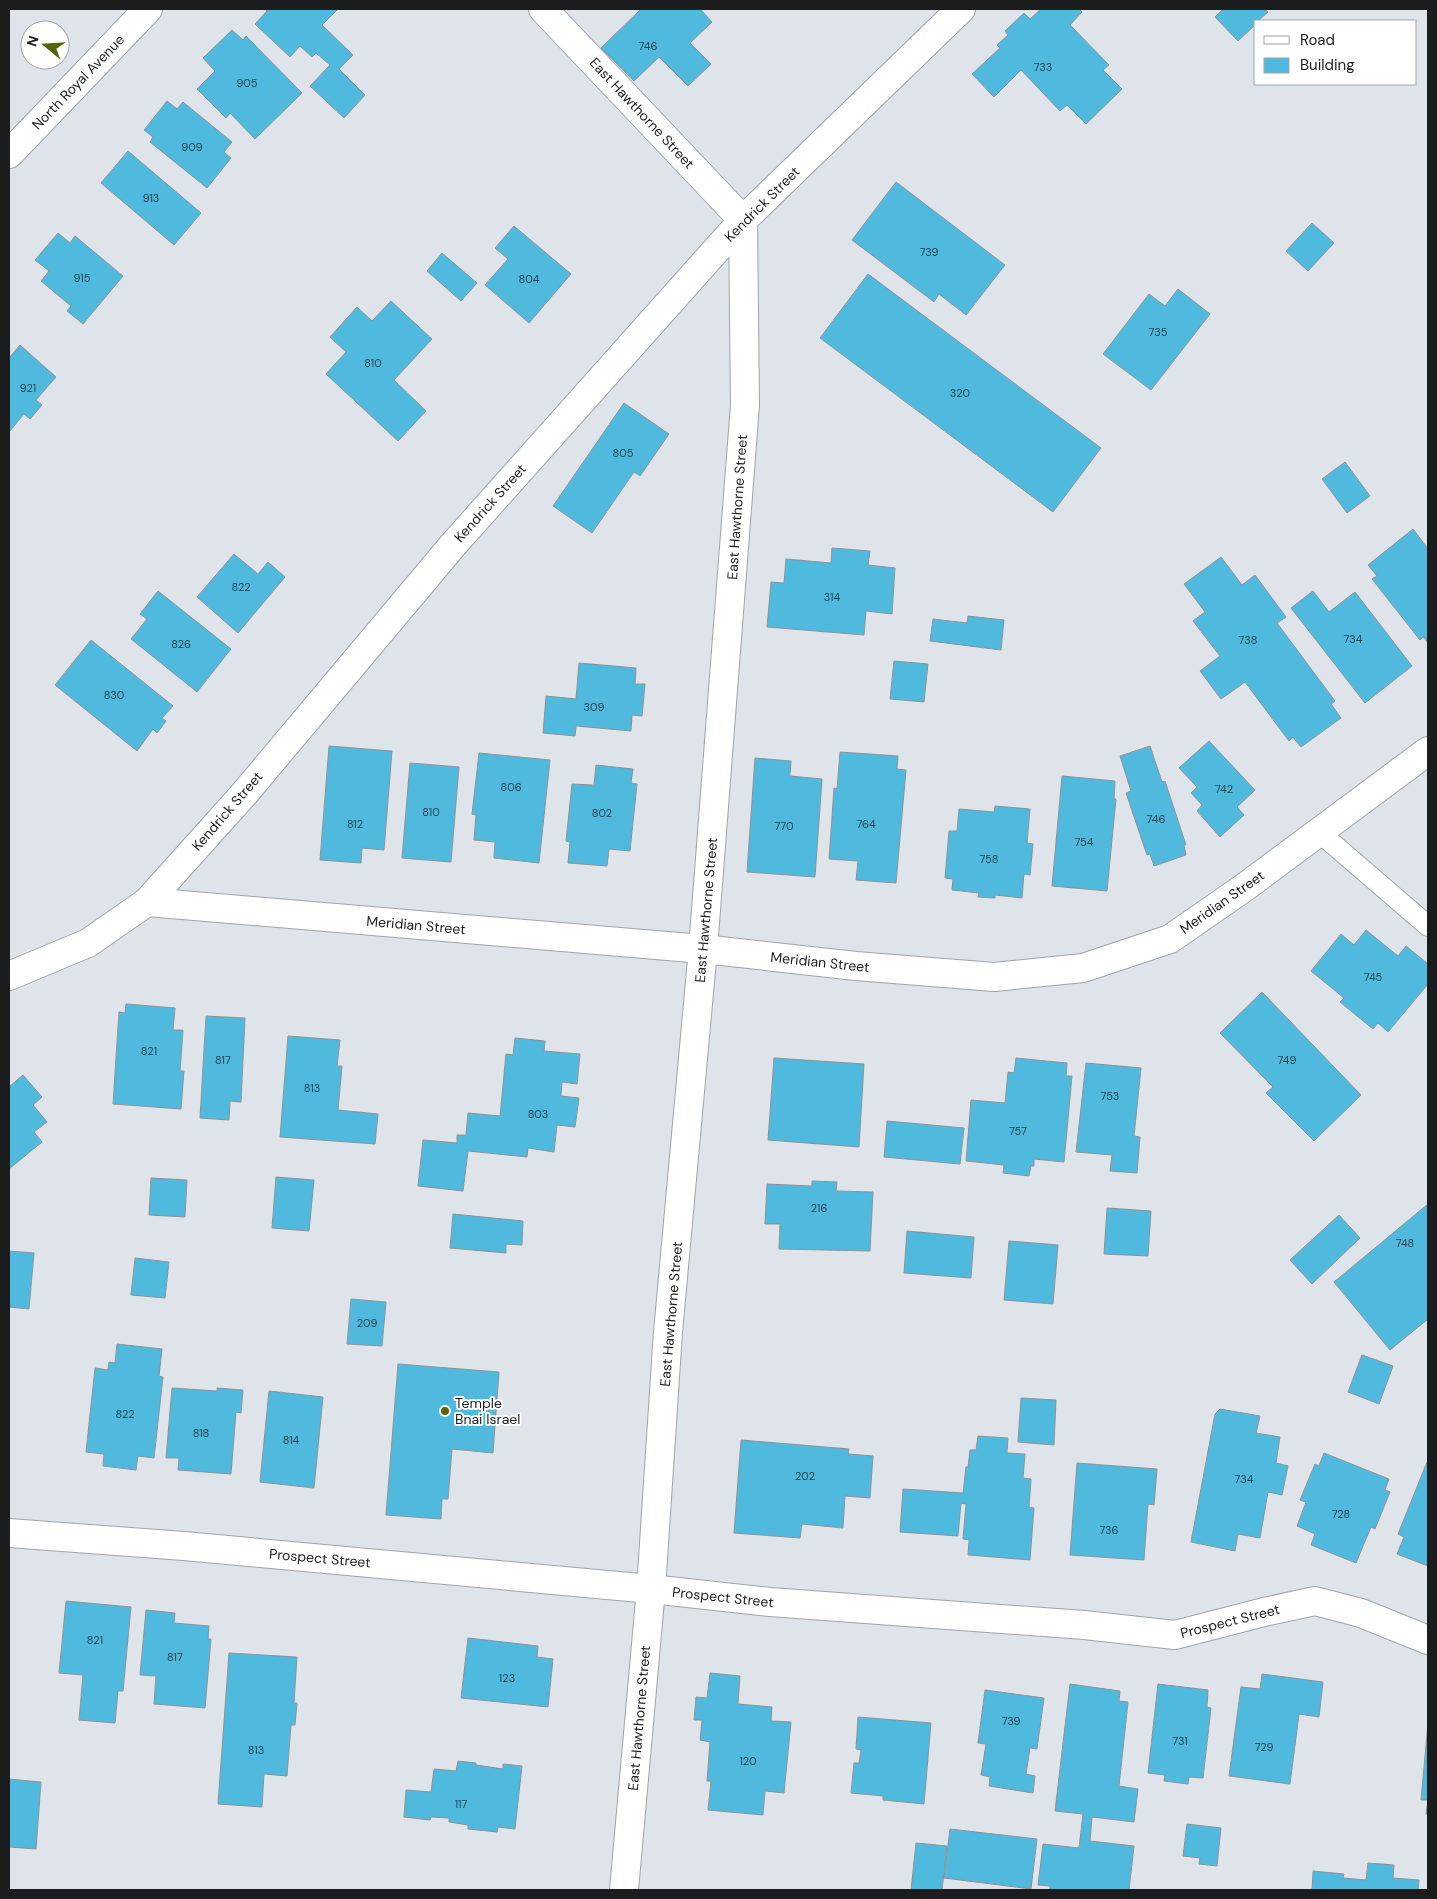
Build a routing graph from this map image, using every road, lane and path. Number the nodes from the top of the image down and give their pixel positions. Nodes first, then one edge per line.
1 (148, 9) edge
2 (543, 9) edge
3 (961, 9) edge
4 (9, 154) edge
5 (744, 220) junction
6 (1428, 751) edge
7 (1319, 832) junction
8 (147, 902) junction
9 (1428, 926) edge
10 (703, 949) junction
11 (9, 976) edge
12 (9, 1533) edge
13 (651, 1589) junction
14 (1428, 1640) edge
15 (624, 1890) edge

1 - 4 street, North Royal Avenue
2 - 5 street, East Hawthorne Street
3 - 5 street, Kendrick Street
5 - 8 street, Kendrick Street
5 - 10 street, East Hawthorne Street
6 - 7 street, Meridian Street
7 - 9 lane
7 - 10 street, Meridian Street
8 - 10 street, Meridian Street
8 - 11 street, Kendrick Street
10 - 13 street, East Hawthorne Street
12 - 13 street, Prospect Street
13 - 14 street, Prospect Street
13 - 15 street, East Hawthorne Street

